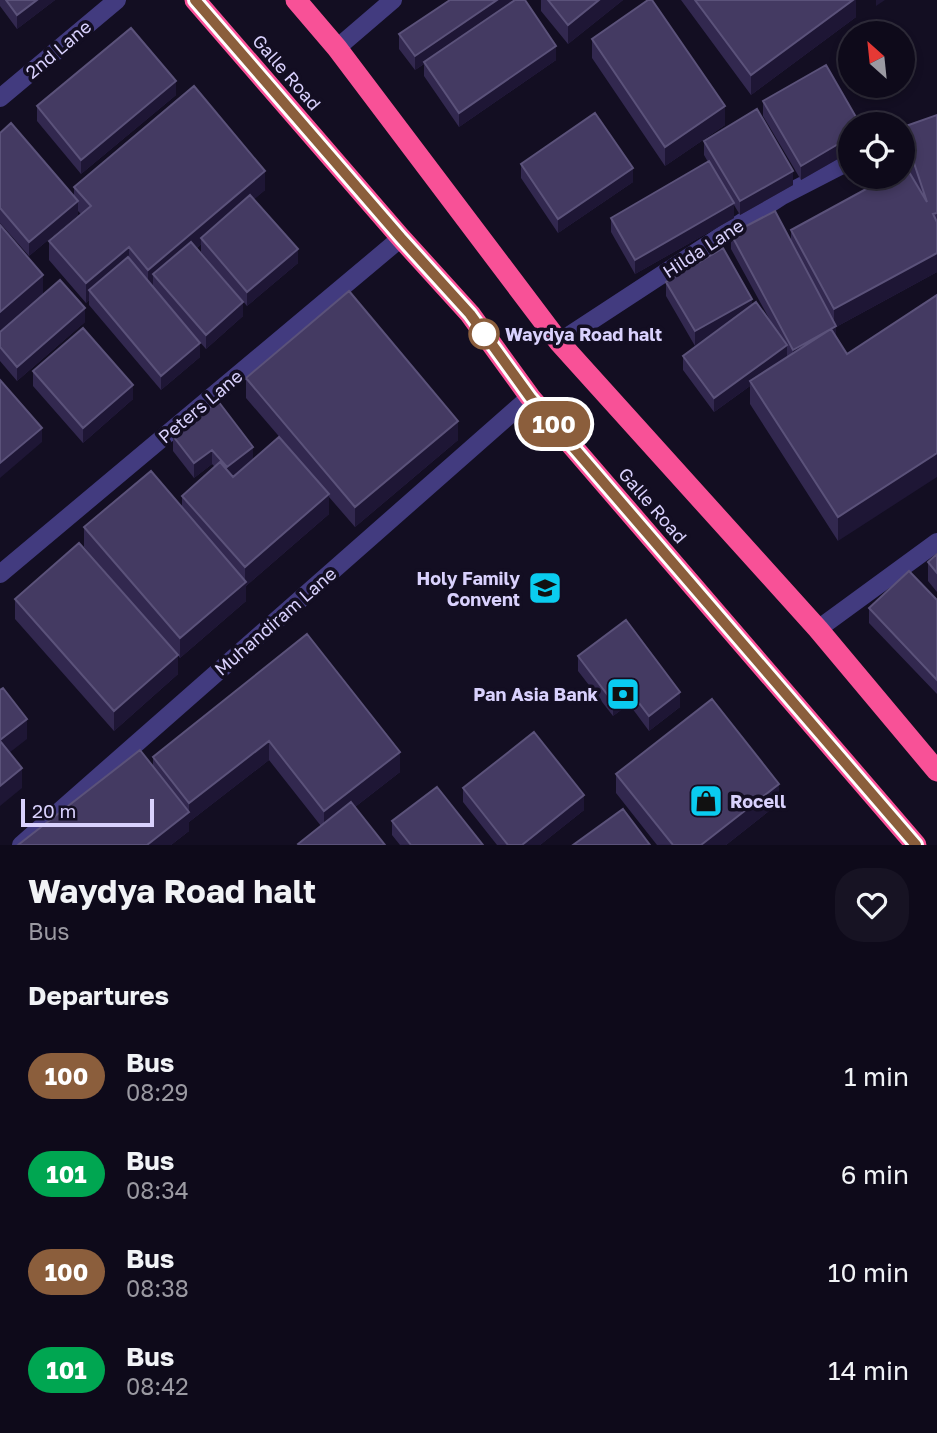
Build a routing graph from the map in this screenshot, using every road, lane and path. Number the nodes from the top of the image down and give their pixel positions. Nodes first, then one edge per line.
1 (117, 0) edge
2 (195, 0) edge
3 (296, 0) edge
4 (393, 0) edge
5 (337, 48) junction
6 (0, 99) edge
7 (838, 167) edge
8 (401, 238) junction
9 (559, 342) junction
10 (530, 397) junction
11 (937, 542) edge
12 (0, 574) edge
13 (818, 629) junction
14 (937, 771) edge
15 (21, 845) edge
16 (916, 845) edge

1 - 6 street, 2nd Lane
2 - 8 highway, Galle Road
3 - 5 highway
4 - 5 street
5 - 9 highway
7 - 9 street, Hilda Lane
8 - 10 highway, Galle Road
8 - 12 street, Peters Lane
9 - 13 highway
10 - 15 street, Muhandiram Lane
10 - 16 highway, Galle Road
11 - 13 street
13 - 14 highway

